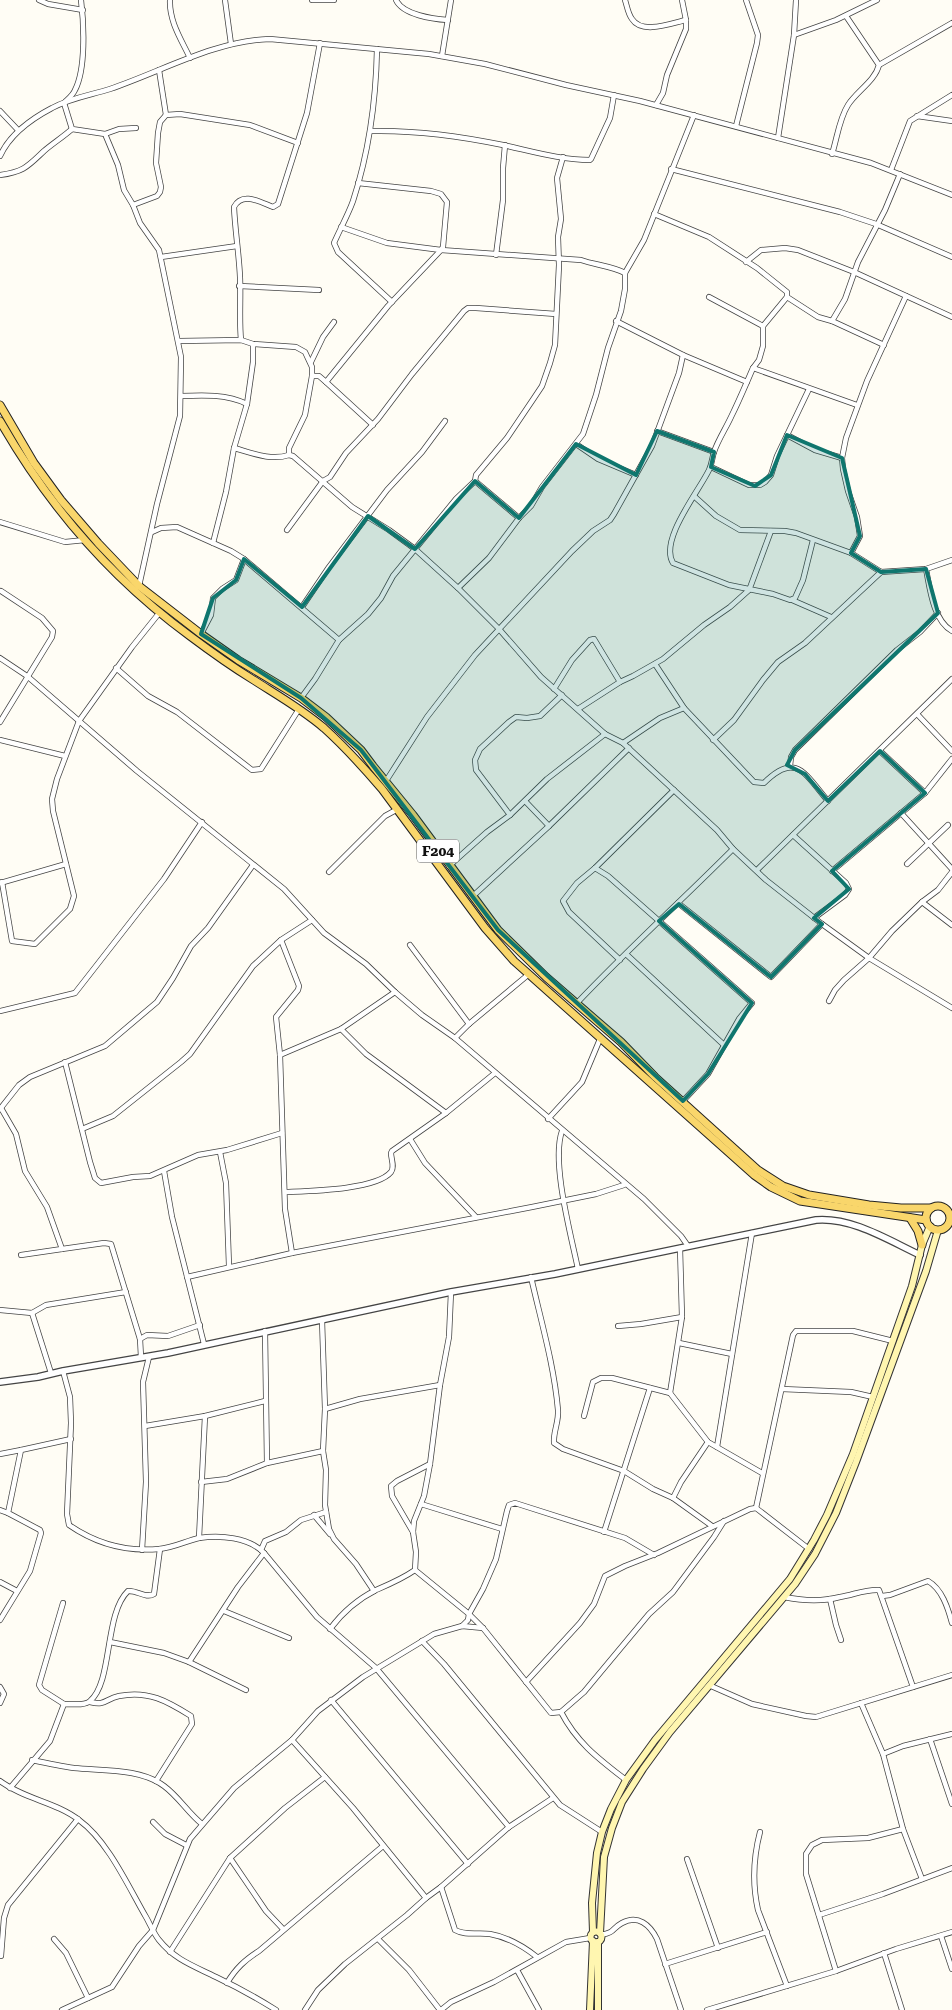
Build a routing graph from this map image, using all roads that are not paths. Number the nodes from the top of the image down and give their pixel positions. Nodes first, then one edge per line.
1 (39, 0) edge
2 (81, 0) edge
3 (170, 0) edge
4 (225, 0) edge
5 (312, 0) edge
6 (334, 0) edge
7 (396, 0) edge
8 (451, 0) edge
9 (625, 0) edge
10 (682, 0) edge
11 (746, 0) edge
12 (796, 0) edge
13 (877, 0) edge
14 (82, 10) junction
15 (846, 16) junction
16 (448, 20) junction
17 (686, 20) junction
18 (952, 23) edge
19 (794, 35) junction
20 (320, 43) junction
21 (231, 44) junction
22 (377, 49) junction
23 (442, 56) junction
24 (190, 58) junction
25 (879, 65) junction
26 (159, 70) junction
27 (614, 95) junction
28 (952, 95) edge
29 (64, 103) junction
30 (656, 105) junction
31 (0, 111) edge
32 (166, 115) junction
33 (694, 115) junction
34 (917, 116) junction
35 (952, 121) edge
36 (736, 126) junction
37 (136, 128) dead end
38 (72, 129) junction
39 (18, 130) junction
40 (371, 132) junction
41 (105, 134) junction
42 (778, 138) junction
43 (298, 143) junction
44 (506, 146) junction
45 (832, 154) junction
46 (0, 156) edge
47 (563, 157) junction
48 (672, 169) junction
49 (891, 170) junction
50 (900, 174) junction
51 (0, 175) edge
52 (358, 183) junction
53 (952, 194) edge
54 (133, 205) junction
55 (654, 214) junction
56 (876, 224) junction
57 (341, 228) junction
58 (237, 246) junction
59 (441, 250) junction
60 (496, 255) junction
61 (161, 257) junction
62 (952, 257) edge
63 (558, 258) junction
64 (746, 262) junction
65 (854, 272) junction
66 (625, 273) junction
67 (239, 286) junction
68 (319, 290) dead end
69 (906, 296) junction
70 (709, 297) dead end
71 (787, 297) junction
72 (392, 302) junction
73 (556, 314) junction
74 (952, 317) edge
75 (616, 321) junction
76 (832, 321) junction
77 (334, 322) dead end
78 (763, 326) junction
79 (241, 340) junction
80 (179, 341) junction
81 (253, 344) junction
82 (884, 345) junction
83 (682, 355) junction
84 (311, 362) junction
85 (753, 368) junction
86 (312, 376) junction
87 (326, 382) junction
88 (747, 382) junction
89 (809, 389) junction
90 (181, 396) junction
91 (247, 404) junction
92 (0, 405) edge
93 (857, 405) junction
94 (0, 421) edge
95 (445, 421) dead end
96 (373, 425) junction
97 (657, 431) junction
98 (787, 436) junction
99 (576, 444) junction
100 (234, 448) junction
101 (714, 452) junction
102 (289, 455) junction
103 (842, 458) junction
104 (711, 467) junction
105 (636, 475) junction
106 (323, 481) junction
107 (475, 481) junction
108 (695, 497) junction
109 (368, 516) junction
110 (519, 518) junction
111 (0, 522) edge
112 (287, 530) dead end
113 (771, 531) junction
114 (152, 532) junction
115 (85, 540) junction
116 (813, 540) junction
117 (213, 543) junction
118 (415, 549) junction
119 (851, 553) junction
120 (244, 559) junction
121 (952, 560) edge
122 (926, 569) junction
123 (881, 572) junction
124 (139, 586) junction
125 (458, 588) junction
126 (748, 590) junction
127 (1, 592) edge
128 (792, 600) junction
129 (302, 607) junction
130 (160, 612) junction
131 (938, 613) junction
132 (831, 617) junction
133 (500, 629) junction
134 (952, 631) edge
135 (201, 634) junction
136 (339, 640) junction
137 (0, 658) edge
138 (655, 664) junction
139 (116, 668) junction
140 (27, 676) junction
141 (952, 679) edge
142 (620, 682) junction
143 (554, 689) junction
144 (562, 695) junction
145 (301, 698) junction
146 (684, 708) junction
147 (299, 709) junction
148 (578, 709) junction
149 (917, 714) junction
150 (79, 721) junction
151 (0, 722) edge
152 (605, 734) junction
153 (0, 740) edge
154 (713, 740) junction
155 (623, 743) junction
156 (629, 748) junction
157 (880, 751) junction
158 (952, 751) edge
159 (65, 756) junction
160 (952, 759) edge
161 (790, 766) junction
162 (386, 782) junction
163 (674, 790) junction
164 (925, 793) junction
165 (525, 801) junction
166 (828, 801) junction
167 (396, 810) junction
168 (901, 813) junction
169 (510, 815) junction
170 (202, 822) junction
171 (948, 825) dead end
172 (549, 826) junction
173 (793, 835) junction
174 (928, 843) junction
175 (733, 849) junction
176 (66, 864) junction
177 (907, 864) dead end
178 (253, 865) junction
179 (449, 866) junction
180 (595, 868) junction
181 (757, 870) junction
182 (832, 871) junction
183 (952, 871) edge
184 (329, 872) dead end
185 (1, 883) edge
186 (473, 896) junction
187 (922, 902) junction
188 (678, 903) junction
189 (814, 918) junction
190 (312, 920) junction
191 (660, 921) junction
192 (822, 924) junction
193 (952, 925) edge
194 (280, 940) junction
195 (410, 945) dead end
196 (626, 954) junction
197 (869, 958) junction
198 (620, 960) junction
199 (529, 974) junction
200 (394, 992) junction
201 (829, 1001) dead end
202 (576, 1004) junction
203 (952, 1008) edge
204 (0, 1011) edge
205 (469, 1024) junction
206 (341, 1029) junction
207 (455, 1038) junction
208 (600, 1039) junction
209 (724, 1045) junction
210 (280, 1055) junction
211 (66, 1062) junction
212 (494, 1073) junction
213 (683, 1101) junction
214 (1, 1108) edge
215 (446, 1113) junction
216 (548, 1120) junction
217 (82, 1130) junction
218 (562, 1130) junction
219 (282, 1133) junction
220 (410, 1138) junction
221 (220, 1152) junction
222 (164, 1171) junction
223 (624, 1185) junction
224 (286, 1192) junction
225 (564, 1200) junction
226 (931, 1208) junction
227 (951, 1214) edge
228 (476, 1217) junction
229 (910, 1218) junction
230 (928, 1223) junction
231 (950, 1224) edge
232 (938, 1230) junction
233 (752, 1233) junction
234 (922, 1244) junction
235 (688, 1246) junction
236 (680, 1248) junction
237 (62, 1249) junction
238 (292, 1253) junction
239 (21, 1255) dead end
240 (920, 1255) junction
241 (229, 1266) junction
242 (578, 1269) junction
243 (187, 1277) junction
244 (531, 1277) junction
245 (126, 1292) junction
246 (451, 1292) junction
247 (0, 1310) edge
248 (32, 1313) junction
249 (682, 1317) junction
250 (322, 1320) junction
251 (200, 1325) junction
252 (618, 1326) dead end
253 (265, 1331) junction
254 (140, 1339) junction
255 (893, 1341) junction
256 (678, 1343) junction
257 (204, 1344) junction
258 (732, 1354) junction
259 (149, 1357) junction
260 (142, 1358) junction
261 (63, 1371) junction
262 (51, 1373) junction
263 (0, 1382) edge
264 (440, 1385) junction
265 (650, 1388) junction
266 (782, 1389) junction
267 (670, 1393) junction
268 (873, 1397) junction
269 (265, 1401) junction
270 (325, 1409) junction
271 (205, 1416) junction
272 (584, 1416) dead end
273 (145, 1426) junction
274 (71, 1440) junction
275 (708, 1442) junction
276 (717, 1446) junction
277 (21, 1450) junction
278 (323, 1451) junction
279 (0, 1454) edge
280 (267, 1463) junction
281 (430, 1464) junction
282 (624, 1471) junction
283 (762, 1473) junction
284 (201, 1482) junction
285 (673, 1498) junction
286 (421, 1504) junction
287 (756, 1508) junction
288 (0, 1510) edge
289 (8, 1512) junction
290 (326, 1512) junction
291 (314, 1515) junction
292 (724, 1520) junction
293 (712, 1526) junction
294 (502, 1529) junction
295 (413, 1532) junction
296 (604, 1532) junction
297 (199, 1538) junction
298 (334, 1539) junction
299 (160, 1549) junction
300 (809, 1549) junction
301 (142, 1550) junction
302 (262, 1551) junction
303 (654, 1555) junction
304 (415, 1570) junction
305 (0, 1582) edge
306 (374, 1591) junction
307 (17, 1592) junction
308 (882, 1596) junction
309 (784, 1597) junction
310 (830, 1599) junction
311 (63, 1603) dead end
312 (950, 1609) edge
313 (224, 1610) junction
314 (469, 1614) junction
315 (0, 1620) edge
316 (952, 1623) edge
317 (462, 1626) junction
318 (483, 1628) junction
319 (330, 1629) junction
320 (289, 1638) dead end
321 (422, 1640) junction
322 (841, 1640) dead end
323 (110, 1642) junction
324 (189, 1662) junction
325 (376, 1668) junction
326 (952, 1675) edge
327 (526, 1682) junction
328 (711, 1686) junction
329 (0, 1687) edge
330 (913, 1687) junction
331 (246, 1690) dead end
332 (331, 1700) junction
333 (90, 1702) junction
334 (0, 1703) edge
335 (860, 1703) junction
336 (64, 1704) junction
337 (561, 1712) junction
338 (952, 1734) edge
339 (930, 1739) junction
340 (292, 1740) junction
341 (883, 1754) junction
342 (32, 1760) junction
343 (325, 1777) junction
344 (626, 1780) junction
345 (0, 1781) edge
346 (156, 1781) junction
347 (10, 1788) junction
348 (553, 1798) junction
349 (952, 1804) edge
350 (78, 1819) junction
351 (153, 1822) dead end
352 (202, 1824) junction
353 (509, 1827) junction
354 (903, 1829) junction
355 (602, 1832) junction
356 (760, 1832) dead end
357 (186, 1845) junction
358 (383, 1846) junction
359 (230, 1858) junction
360 (687, 1859) dead end
361 (468, 1864) junction
362 (952, 1868) edge
363 (922, 1879) junction
364 (441, 1887) junction
365 (426, 1898) junction
366 (820, 1915) junction
367 (1, 1924) edge
368 (283, 1929) junction
369 (153, 1930) junction
370 (767, 1932) junction
371 (952, 1932) edge
372 (941, 1936) junction
373 (596, 1937) junction
374 (54, 1939) dead end
375 (378, 1939) junction
376 (718, 1948) junction
377 (170, 1952) junction
378 (884, 1953) junction
379 (1, 1956) edge
380 (537, 1957) junction
381 (665, 1964) junction
382 (952, 1969) edge
383 (517, 1970) junction
384 (836, 1971) junction
385 (227, 1983) junction
386 (787, 1986) junction
387 (88, 1998) junction
388 (62, 2010) edge
389 (276, 2010) edge
390 (305, 2010) edge
391 (441, 2010) edge
392 (539, 2010) edge
393 (590, 2010) edge
394 (598, 2010) edge
395 (681, 2010) edge
396 (707, 2010) edge
397 (902, 2010) edge

1 - 14 street
2 - 14 street
3 - 24 street
4 - 21 street
5 - 6 street
7 - 16 street
8 - 16 street
9 - 17 street
10 - 17 street
11 - 36 street
12 - 19 street
13 - 15 street
14 - 29 street
15 - 19 street
15 - 25 street
16 - 23 street
17 - 30 street
18 - 25 street
19 - 42 street
20 - 21 street
20 - 22 street
20 - 43 street
21 - 24 street
22 - 23 street
22 - 40 street
23 - 27 street
24 - 26 street
25 - 45 street
26 - 29 street
26 - 32 street
27 - 30 street
27 - 47 street
28 - 34 street
29 - 38 street
29 - 39 street
30 - 33 street
31 - 39 street
32 - 43 street
32 - 54 street
33 - 36 street
33 - 48 street
34 - 35 street
34 - 49 street
36 - 42 street
37 - 41 street
38 - 41 street
38 - 51 street
39 - 46 street
40 - 44 street
40 - 52 street
41 - 54 street
42 - 45 street
43 - 58 street
44 - 47 street
44 - 60 street
45 - 49 street
47 - 63 street
48 - 55 street
48 - 56 street
49 - 50 street
50 - 53 street
50 - 56 street
52 - 57 street
52 - 59 street
54 - 61 street
55 - 64 street
55 - 66 street
56 - 62 street
56 - 65 street
57 - 59 street
57 - 72 street
58 - 61 street
58 - 67 street
59 - 60 street
59 - 72 street
60 - 63 street
61 - 80 street
63 - 66 street
63 - 73 street
64 - 65 street
64 - 71 street
65 - 69 street
65 - 76 street
66 - 75 street
67 - 68 street
67 - 79 street
69 - 74 street
69 - 82 street
70 - 78 street
71 - 76 street
71 - 78 street
72 - 87 street
73 - 96 street
73 - 107 street
75 - 83 street
75 - 99 street
76 - 82 street
77 - 84 street
78 - 85 street
79 - 80 street
79 - 81 street
80 - 90 street
81 - 84 street
81 - 91 street
82 - 93 street
83 - 88 street
83 - 97 street
84 - 86 street
85 - 88 street
85 - 89 street
86 - 87 street
86 - 102 street
87 - 96 street
88 - 101 street
89 - 93 street
89 - 98 street
90 - 91 street
90 - 114 street
91 - 100 street
92 - 124 main road, F204
93 - 103 street
94 - 115 main road, F204
95 - 109 street
96 - 106 street
97 - 101 street
97 - 105 street
98 - 103 street
98 - 104 street
99 - 105 street
99 - 110 street
100 - 102 street
100 - 117 street
101 - 104 street
102 - 106 street
103 - 119 street
104 - 108 street
105 - 133 street
106 - 109 street
106 - 112 street
107 - 110 street
107 - 118 street
108 - 113 street
108 - 126 street
109 - 118 street
109 - 129 street
110 - 125 street
111 - 115 street
113 - 116 street
113 - 126 street
114 - 117 street
114 - 124 street
115 - 130 main road, F204
116 - 119 street
116 - 128 street
117 - 120 street
118 - 125 street
118 - 136 street
119 - 123 street
120 - 129 street
120 - 135 street
121 - 122 street
122 - 123 street
122 - 131 street
123 - 132 street
124 - 135 main road, F204
125 - 133 street
126 - 128 street
126 - 138 street
127 - 140 street
128 - 132 street
129 - 136 street
130 - 139 street
130 - 147 main road, F204
131 - 134 street
131 - 161 street
132 - 154 street
133 - 143 street
133 - 162 street
135 - 145 main road, F204
136 - 145 street
137 - 140 street
138 - 142 street
138 - 146 street
139 - 147 street
139 - 150 street
140 - 150 street
140 - 151 street
141 - 149 street
142 - 143 street
142 - 148 street
143 - 144 street
144 - 148 street
144 - 169 street
145 - 162 main road, F204
146 - 154 street
146 - 155 street
147 - 167 main road, F204
148 - 152 street
149 - 157 street
149 - 158 street
150 - 159 street
150 - 170 street
152 - 155 street
152 - 165 street
153 - 159 street
154 - 161 street
155 - 156 street
156 - 163 street
156 - 172 street
157 - 164 street
157 - 166 street
159 - 176 street
160 - 164 street
161 - 166 street
162 - 179 main road, F204
163 - 175 street
163 - 180 street
164 - 168 street
165 - 169 street
165 - 172 street
166 - 173 street
167 - 184 street
167 - 199 main road, F204
168 - 174 street
168 - 182 street
169 - 179 street
170 - 178 street
170 - 204 street
171 - 174 street
172 - 186 street
173 - 181 street
173 - 182 street
174 - 177 street
174 - 183 street
175 - 181 street
175 - 188 street
176 - 185 street
176 - 185 street
178 - 190 street
178 - 211 street
179 - 186 main road, F204
180 - 191 street
180 - 198 street
181 - 189 street
182 - 189 street
183 - 187 street
186 - 202 main road, F204
187 - 193 street
187 - 197 street
188 - 191 street
188 - 192 street
189 - 192 street
190 - 194 street
190 - 200 street
191 - 196 street
191 - 209 street
192 - 197 street
194 - 210 street
194 - 217 street
195 - 205 street
196 - 198 street
196 - 209 street
197 - 201 street
197 - 203 street
198 - 202 street
199 - 205 street
199 - 208 main road, F204
200 - 206 street
200 - 207 street
202 - 213 main road, F204
205 - 207 street
206 - 210 street
206 - 215 street
207 - 212 street
208 - 216 street
208 - 229 main road, F204
209 - 213 street
210 - 219 street
211 - 214 street
211 - 217 street
212 - 215 street
212 - 216 street
213 - 226 main road, F204
214 - 237 street
215 - 220 street
216 - 218 street
217 - 222 street
218 - 223 street
218 - 225 street
219 - 221 street
219 - 224 street
220 - 224 street
220 - 228 street
221 - 222 street
221 - 241 street
222 - 243 street
223 - 225 street
223 - 235 street
224 - 238 street
225 - 228 street
225 - 242 street
226 - 227 main road, F204
226 - 230 main road
227 - 231 main road, F204
228 - 238 street
229 - 230 main road, F204
229 - 234 main road
230 - 232 main road, F204
230 - 234 main road
231 - 232 main road, F204
232 - 309 main road
233 - 235 street
233 - 240 street
233 - 258 street
234 - 240 main road
235 - 236 street
236 - 242 street
236 - 249 street
237 - 239 street
237 - 245 street
238 - 241 street
240 - 255 main road
241 - 243 street
242 - 244 street
243 - 251 street
244 - 246 street
244 - 282 street
245 - 248 street
245 - 254 street
246 - 250 street
246 - 264 street
247 - 248 street
248 - 262 street
249 - 252 street
249 - 256 street
250 - 253 street
250 - 270 street
251 - 254 street
251 - 257 street
253 - 257 street
253 - 269 street
254 - 260 street
255 - 266 street
255 - 268 main road
256 - 258 street
256 - 267 street
257 - 259 street
258 - 276 street
259 - 260 street
259 - 273 street
260 - 261 street
261 - 262 street
261 - 274 street
262 - 263 street
264 - 270 street
264 - 281 street
265 - 267 street
265 - 272 street
265 - 282 street
266 - 268 street
266 - 283 street
267 - 275 street
268 - 300 main road
269 - 271 street
269 - 280 street
270 - 278 street
271 - 273 street
271 - 284 street
273 - 301 street
274 - 277 street
274 - 301 street
275 - 276 street
275 - 285 street
276 - 283 street
277 - 279 street
277 - 289 street
278 - 280 street
278 - 290 street
280 - 284 street
281 - 286 street
281 - 295 street
282 - 285 street
282 - 296 street
283 - 287 street
284 - 297 street
285 - 293 street
286 - 294 street
286 - 295 street
287 - 292 street
287 - 300 street
288 - 289 street
289 - 307 street
290 - 291 street
290 - 298 street
291 - 298 street
291 - 302 street
292 - 293 street
292 - 337 street
293 - 303 street
294 - 296 street
294 - 314 street
295 - 304 street
296 - 303 street
297 - 299 street
297 - 302 street
298 - 306 street
299 - 301 street
299 - 323 street
300 - 344 main road
302 - 313 street
302 - 319 street
303 - 327 street
304 - 306 street
304 - 314 street
305 - 307 street
306 - 319 street
307 - 315 street
308 - 310 street
308 - 312 street
308 - 330 street
309 - 310 street
309 - 328 main road
310 - 322 street
311 - 336 street
312 - 316 street
313 - 320 street
313 - 324 street
314 - 317 street
314 - 318 street
317 - 318 street
317 - 321 street
318 - 327 street
319 - 325 street
321 - 325 street
321 - 348 street
323 - 324 street
323 - 333 street
324 - 331 street
325 - 332 street
325 - 353 street
326 - 330 street
327 - 337 street
328 - 335 street
328 - 373 main road
329 - 334 street
330 - 335 street
332 - 340 street
332 - 361 street
333 - 336 street
333 - 346 street
335 - 341 street
336 - 342 street
337 - 344 street
338 - 339 street
339 - 341 street
339 - 349 street
340 - 343 street
340 - 352 street
341 - 354 street
342 - 346 street
342 - 347 street
343 - 358 street
343 - 359 street
344 - 355 main road
345 - 347 street
346 - 352 street
347 - 350 street
348 - 353 street
348 - 355 street
350 - 367 street
350 - 369 street
351 - 357 street
352 - 357 street
353 - 361 street
354 - 363 street
354 - 366 street
355 - 373 main road
356 - 370 street
357 - 369 street
358 - 365 street
358 - 368 street
359 - 368 street
359 - 377 street
360 - 376 street
361 - 364 street
362 - 363 street
363 - 366 street
364 - 365 street
364 - 380 street
365 - 375 street
366 - 384 street
367 - 379 street
368 - 385 street
369 - 377 street
369 - 387 street
370 - 376 street
370 - 386 street
371 - 372 street
372 - 378 street
372 - 382 street
373 - 380 street
373 - 381 street
373 - 393 main road
373 - 394 main road
374 - 387 street
375 - 390 street
375 - 391 street
376 - 381 street
377 - 385 street
378 - 384 street
378 - 397 street
380 - 383 street
381 - 395 street
383 - 391 street
383 - 392 street
384 - 386 street
385 - 389 street
386 - 396 street
387 - 388 street

